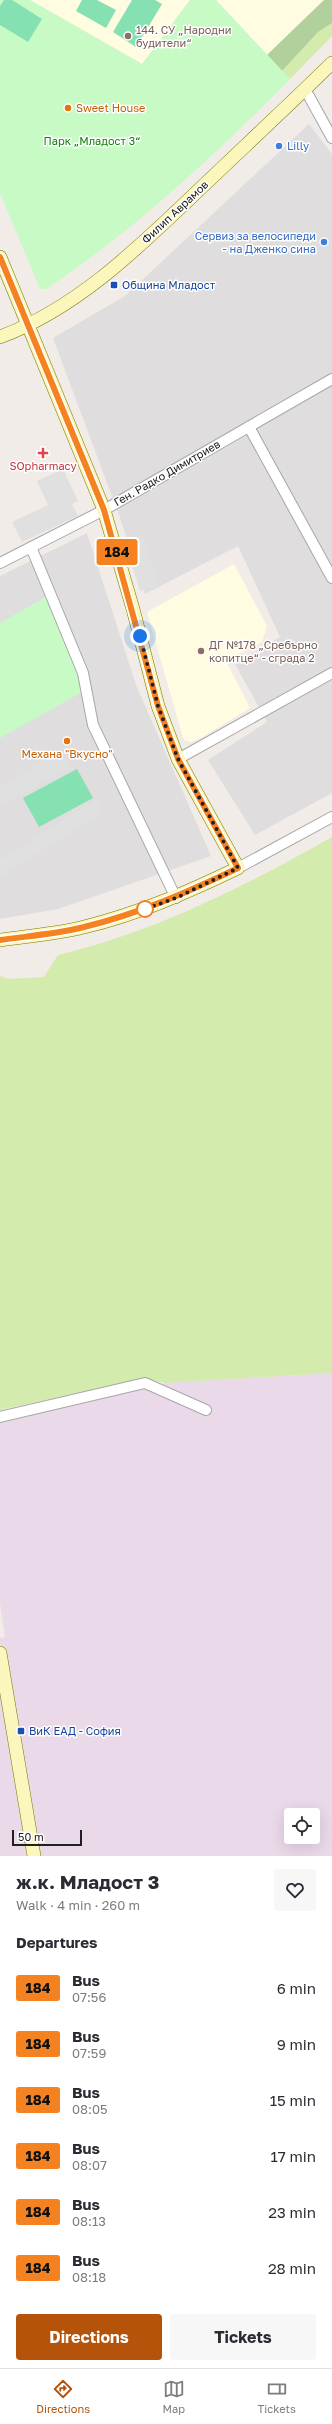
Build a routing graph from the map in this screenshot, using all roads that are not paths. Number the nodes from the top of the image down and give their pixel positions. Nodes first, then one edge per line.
1 (332, 63) edge
2 (305, 89) junction
3 (332, 138) edge
4 (0, 257) edge
5 (28, 325) junction
6 (0, 337) edge
7 (332, 379) edge
8 (248, 427) junction
9 (104, 510) junction
10 (31, 548) junction
11 (0, 563) edge
12 (332, 578) edge
13 (332, 673) edge
14 (178, 759) junction
15 (332, 817) edge
16 (238, 868) junction
17 (176, 898) junction
18 (0, 940) edge
19 (206, 1410) dead end
20 (0, 1417) edge
21 (0, 1653) edge
22 (34, 1856) edge

1 - 2 street, Филип Аврамов
2 - 3 street
2 - 5 street, Филип Аврамов
4 - 5 street
5 - 6 street, Филип Аврамов
5 - 9 street
7 - 8 street, Ген. Радко Димитриев
8 - 9 street, Ген. Радко Димитриев
8 - 12 street
9 - 10 street, Ген. Радко Димитриев
9 - 14 street
10 - 11 street, Ген. Радко Димитриев
10 - 17 street
13 - 14 street
14 - 16 street
15 - 16 street
16 - 17 street
17 - 18 street
19 - 20 street
21 - 22 street

